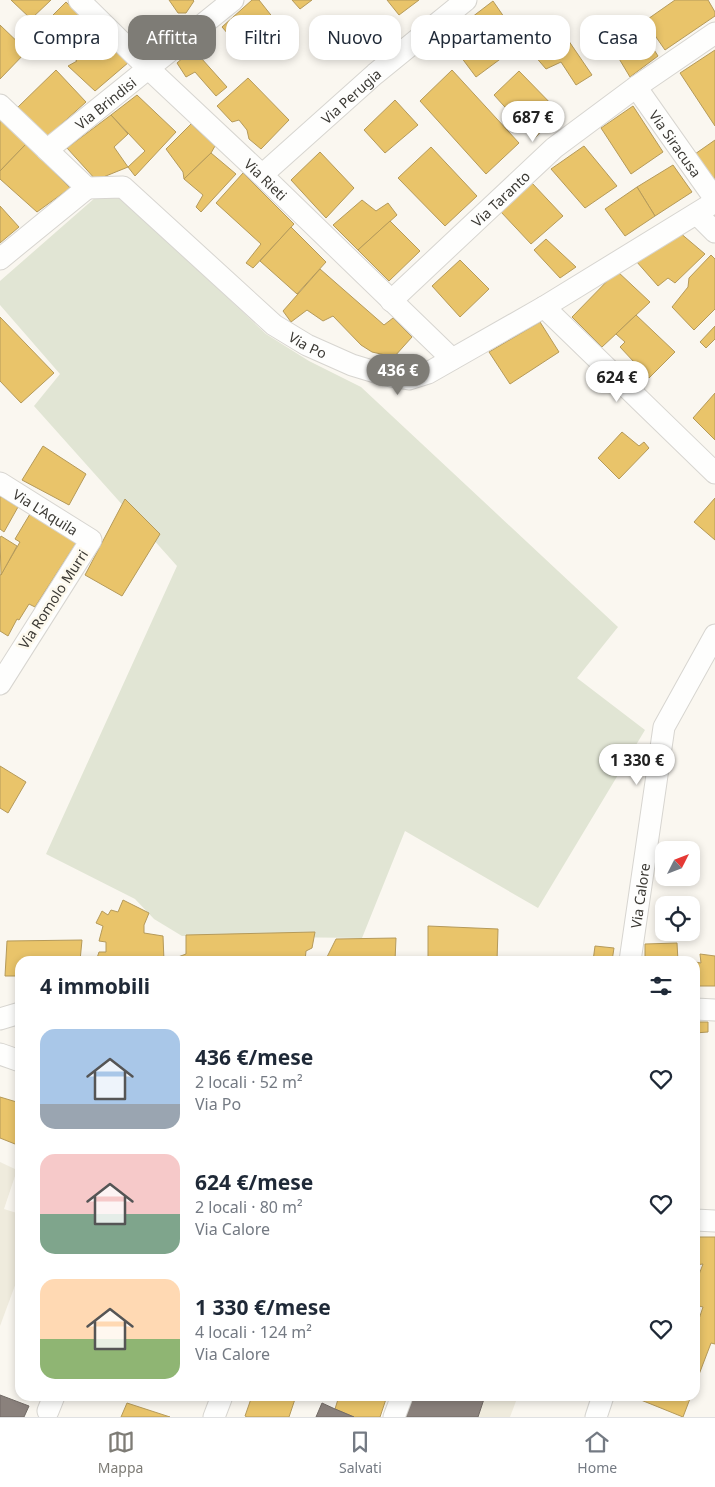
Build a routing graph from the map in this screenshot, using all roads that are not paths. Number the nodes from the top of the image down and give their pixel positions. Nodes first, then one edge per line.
1 (233, 0) edge
2 (466, 0) edge
3 (82, 1) edge
4 (715, 33) edge
5 (148, 68) junction
6 (636, 87) junction
7 (0, 105) edge
8 (47, 150) junction
9 (262, 175) junction
10 (87, 188) junction
11 (715, 201) edge
12 (697, 214) junction
13 (715, 232) edge
14 (0, 259) edge
15 (391, 302) junction
16 (544, 307) junction
17 (452, 359) junction
18 (715, 473) edge
19 (0, 483) edge
20 (91, 540) joint
21 (715, 635) edge
22 (6, 660) edge
23 (0, 684) edge
24 (631, 956) edge
25 (700, 1009) edge
26 (715, 1010) edge
27 (15, 1014) edge
28 (0, 1019) edge
29 (0, 1054) edge
30 (15, 1059) edge
31 (700, 1220) edge
32 (715, 1220) edge
33 (220, 1401) edge
34 (400, 1401) edge
35 (601, 1401) edge
36 (214, 1417) edge
37 (394, 1417) edge
38 (596, 1417) edge

1 - 5 street, Via Brindisi
2 - 9 street, Via Perugia
3 - 5 street, Via Rieti
4 - 6 street, Via Taranto
5 - 8 street, Via Brindisi
5 - 9 street, Via Rieti
6 - 11 street, Via Siracusa
6 - 15 street, Via Taranto
7 - 8 street
8 - 10 street
9 - 15 street, Via Rieti
10 - 14 street
10 - 17 street, Via Po
11 - 12 street, Via Po
12 - 13 street
12 - 16 street, Via Po
15 - 17 street, Via Rieti
16 - 17 street, Via Po
16 - 18 street
19 - 20 street, Via L'Aquila
20 - 22 street, Via Romolo Murri
21 - 24 street, Via Calore
22 - 23 street, Via Romolo Murri
25 - 26 street
27 - 28 street
29 - 30 street
31 - 32 street
33 - 36 street
34 - 37 street
35 - 38 street

